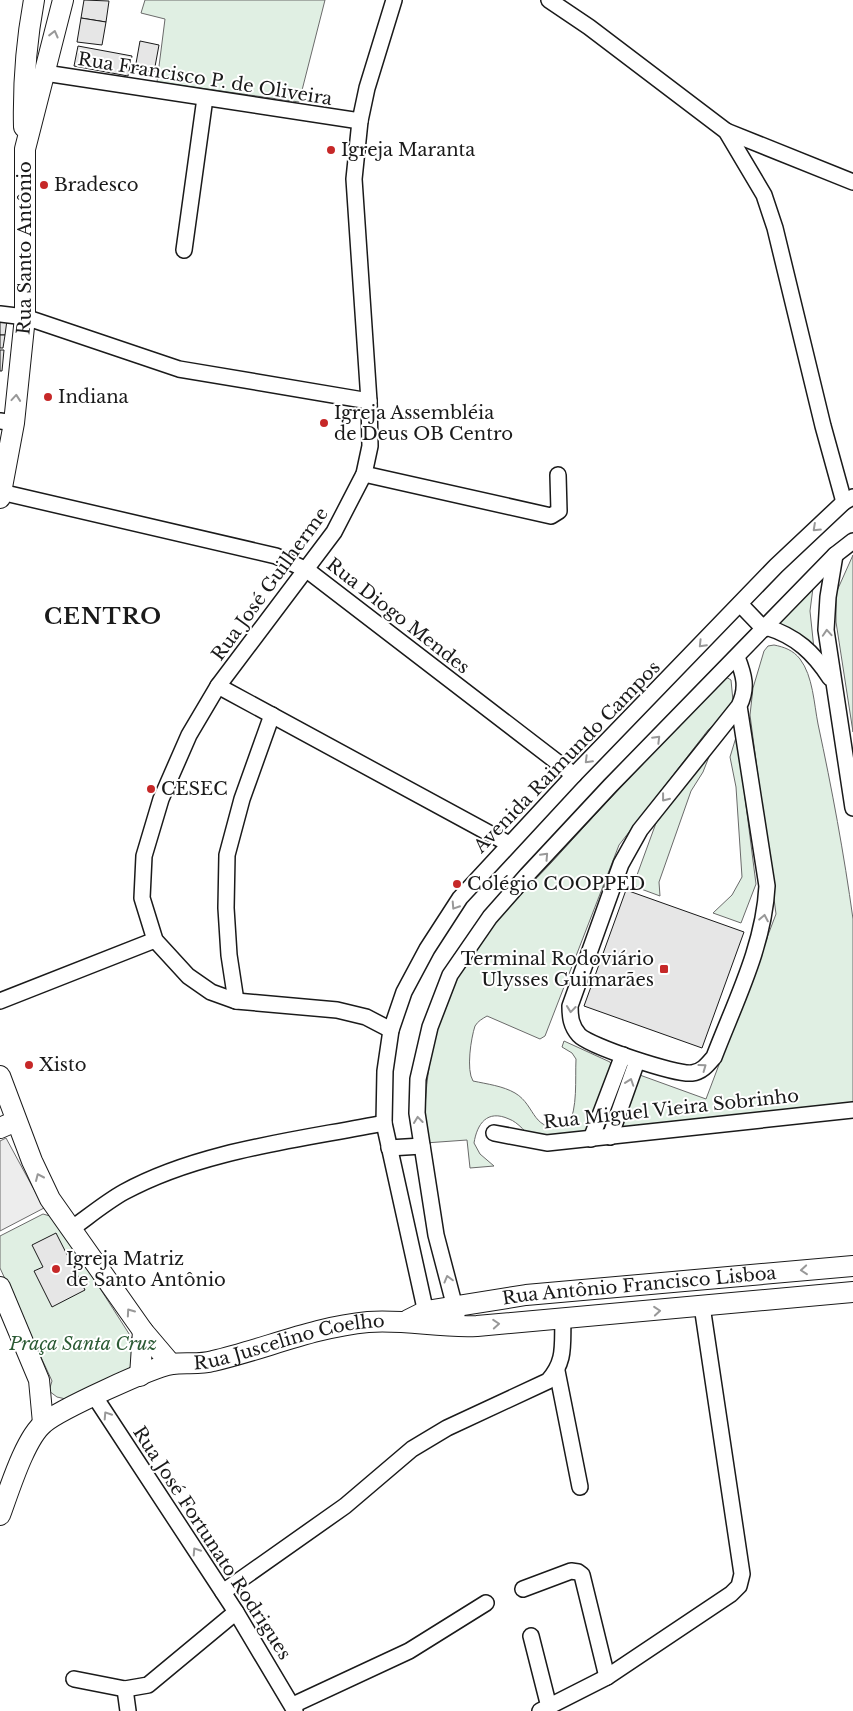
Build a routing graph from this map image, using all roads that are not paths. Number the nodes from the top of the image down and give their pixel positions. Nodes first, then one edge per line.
1 (34, 0) edge
2 (63, 0) edge
3 (394, 0) edge
4 (550, 0) edge
5 (45, 73) junction
6 (205, 98) junction
7 (360, 121) junction
8 (726, 132) junction
9 (24, 149) junction
10 (853, 182) edge
11 (184, 250) dead end
12 (0, 314) edge
13 (25, 316) junction
14 (369, 401) junction
15 (7, 422) edge
16 (364, 474) junction
17 (558, 475) dead end
18 (1, 495) edge
19 (848, 500) edge
20 (853, 541) edge
21 (835, 555) junction
22 (307, 570) junction
23 (740, 604) junction
24 (765, 628) junction
25 (737, 657) junction
26 (833, 682) junction
27 (218, 686) junction
28 (739, 706) junction
29 (272, 715) junction
30 (574, 775) junction
31 (853, 808) edge
32 (509, 844) junction
33 (154, 940) junction
34 (0, 1001) edge
35 (236, 1001) junction
36 (391, 1030) junction
37 (630, 1058) junction
38 (0, 1076) edge
39 (853, 1110) edge
40 (384, 1123) junction
41 (8, 1125) edge
42 (494, 1134) dead end
43 (610, 1137) junction
44 (591, 1139) junction
45 (422, 1146) junction
46 (389, 1148) junction
47 (71, 1229) junction
48 (853, 1266) edge
49 (0, 1287) edge
50 (853, 1292) edge
51 (454, 1306) junction
52 (702, 1306) junction
53 (427, 1318) junction
54 (563, 1319) junction
55 (460, 1327) junction
56 (143, 1331) junction
57 (171, 1364) junction
58 (557, 1371) junction
59 (140, 1376) junction
60 (40, 1380) junction
61 (86, 1400) junction
62 (43, 1423) junction
63 (580, 1486) dead end
64 (0, 1515) edge
65 (523, 1589) dead end
66 (223, 1592) junction
67 (486, 1604) dead end
68 (236, 1612) junction
69 (531, 1636) dead end
70 (607, 1677) junction
71 (74, 1679) dead end
72 (125, 1689) junction
73 (294, 1708) edge
74 (544, 1709) edge
75 (128, 1711) edge

1 - 9 main road
5 -> 2 main road, Rua Santo Antônio
3 - 7 street, Rua José Guilherme
4 - 8 street
5 - 6 street, Rua Francisco P. de Oliveira
5 - 9 main road, Rua Santo Antônio
6 - 7 street, Rua Francisco P. de Oliveira
6 - 11 street
7 - 14 street, Rua José Guilherme
8 - 10 street
8 - 19 street
9 - 13 main road, Rua Santo Antônio
12 - 13 street
13 - 14 street
15 -> 13 main road, Rua Santo Antônio
14 - 16 street, Rua José Guilherme
15 - 18 main road, Rua Santo Antônio
16 - 17 street
16 - 22 street, Rua José Guilherme
18 - 22 street, Rua Diogo Mendes
19 -> 23 street, Avenida Raimundo Campos
20 - 21 street
21 - 24 street
26 -> 21 street
22 - 27 street, Rua José Guilherme
22 - 30 street, Rua Diogo Mendes
23 - 24 street
23 -> 30 street, Avenida Raimundo Campos
24 - 25 street
24 - 26 street
25 - 28 street
45 -> 25 street
26 - 31 street
27 - 29 street
27 - 33 street, Rua José Guilherme
28 -> 37 street
37 -> 28 street
29 - 32 street
29 - 35 street
30 - 32 street, Avenida Raimundo Campos
32 -> 36 street, Avenida Raimundo Campos
33 - 34 street
33 - 35 street, Rua José Guilherme
35 - 36 street, Rua José Guilherme
36 - 40 street, Avenida Raimundo Campos
43 -> 37 street
37 - 44 street
38 - 41 main road
39 - 43 street, Rua Miguel Vieira Sobrinho
40 - 46 street, Avenida Raimundo Campos
40 - 47 street
47 -> 41 main road
42 - 44 street, Rua Miguel Vieira Sobrinho
43 - 44 street, Rua Miguel Vieira Sobrinho
45 - 46 street
51 -> 45 street
46 - 53 street, Avenida Raimundo Campos
56 -> 47 main road
48 -> 51 main road, Rua Antônio Francisco Lisboa
49 - 60 main road
50 - 52 main road, Rua Antônio Francisco Lisboa
51 - 53 main road, Rua Antônio Francisco Lisboa
51 - 55 street
54 -> 52 main road, Rua Antônio Francisco Lisboa
52 - 70 street
53 - 55 main road, Rua Antônio Francisco Lisboa
53 - 57 main road, Rua Juscelino Coelho
55 -> 54 main road, Rua Antônio Francisco Lisboa
54 - 58 street
56 - 57 main road
56 - 59 main road
57 - 59 main road
58 - 63 street
58 - 66 street
59 - 61 main road
60 - 61 main road
60 - 62 main road
61 - 62 main road
66 -> 61 street, Rua José Fortunato Rodrigues
62 - 64 main road
65 - 70 street
66 - 68 street, Rua José Fortunato Rodrigues
67 - 73 street
68 - 72 street
68 - 73 street, Rua José Fortunato Rodrigues
69 - 74 street
70 - 74 street
71 - 72 street
72 - 75 street

